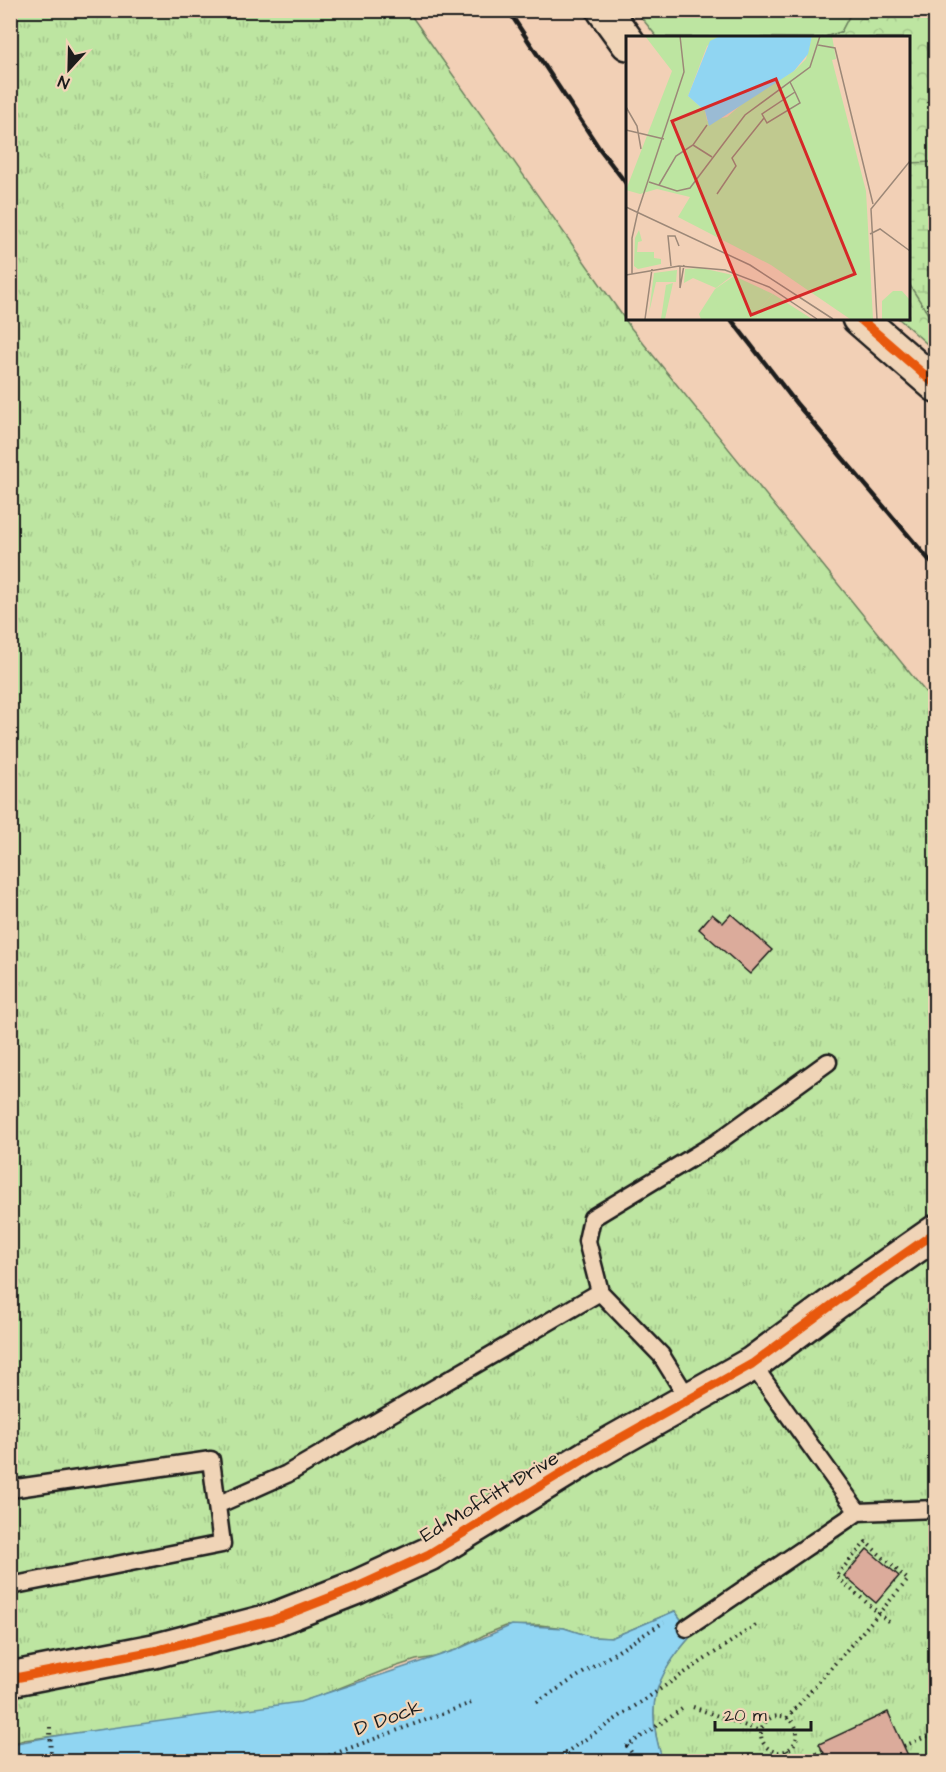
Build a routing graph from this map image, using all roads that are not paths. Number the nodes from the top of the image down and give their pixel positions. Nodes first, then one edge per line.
1 (604, 10) edge
2 (626, 40) edge
3 (861, 320) edge
4 (936, 385) edge
5 (828, 1062) dead end
6 (936, 1232) edge
7 (600, 1292) junction
8 (752, 1364) junction
9 (688, 1400) junction
10 (10, 1489) edge
11 (217, 1505) junction
12 (936, 1509) edge
13 (858, 1512) junction
14 (10, 1586) edge
15 (687, 1628) dead end
16 (10, 1679) edge

1 - 2 street
3 - 4 street
5 - 7 lane
6 - 8 street, Ed Moffitt Drive
7 - 9 lane
7 - 11 lane
8 - 9 street, Ed Moffitt Drive
8 - 13 lane
9 - 16 street, Ed Moffitt Drive
10 - 11 lane
11 - 14 lane
12 - 13 lane
13 - 15 lane

